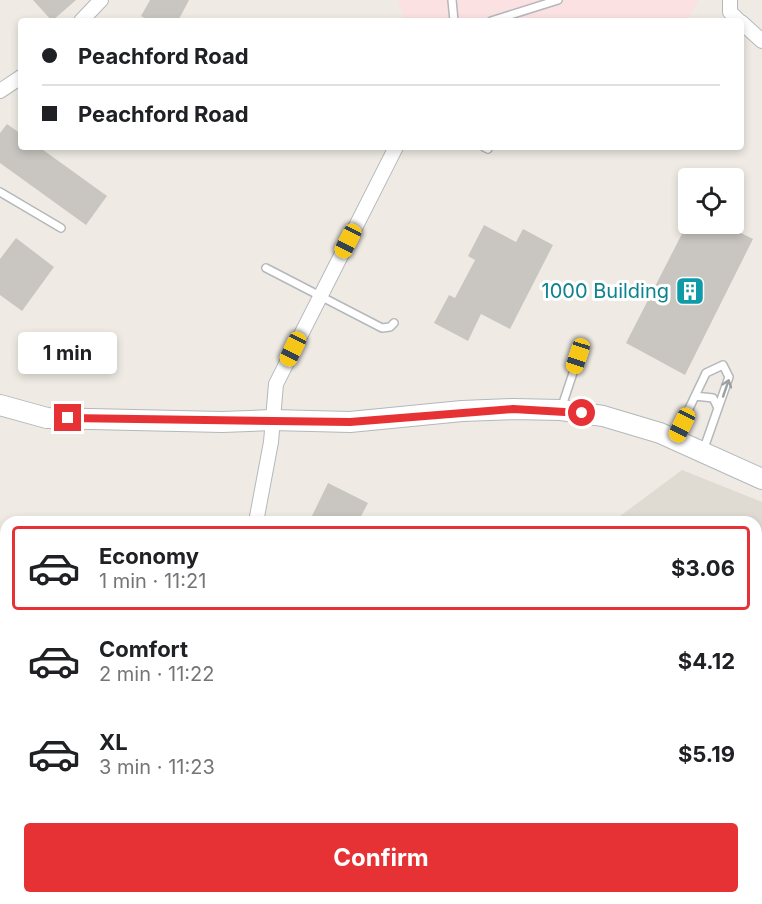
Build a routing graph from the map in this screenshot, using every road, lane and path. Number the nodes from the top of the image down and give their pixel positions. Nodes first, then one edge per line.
1 (101, 0) edge
2 (452, 0) edge
3 (558, 0) edge
4 (730, 0) edge
5 (84, 18) edge
6 (454, 18) edge
7 (501, 18) edge
8 (736, 18) edge
9 (744, 25) edge
10 (762, 41) edge
11 (18, 79) edge
12 (0, 91) edge
13 (394, 150) edge
14 (0, 192) edge
15 (61, 228) dead end
16 (266, 268) dead end
17 (319, 297) junction
18 (394, 323) dead end
19 (580, 352) dead end
20 (695, 396) junction
21 (0, 405) edge
22 (718, 408) junction
23 (561, 410) junction
24 (272, 420) junction
25 (675, 438) junction
26 (703, 451) junction
27 (762, 479) edge
28 (257, 516) edge

1 - 5 street
2 - 6 lane
3 - 7 lane
4 - 8 street
9 - 10 street
11 - 12 street
13 - 17 street
14 - 15 lane
16 - 17 lane
17 - 18 lane
17 - 24 street
19 - 23 lane
20 - 22 lane
22 -> 20 lane
20 - 25 lane
21 - 24 street
22 - 26 lane
23 - 24 street
23 - 25 street
24 - 28 street
25 - 26 street
26 - 27 street

